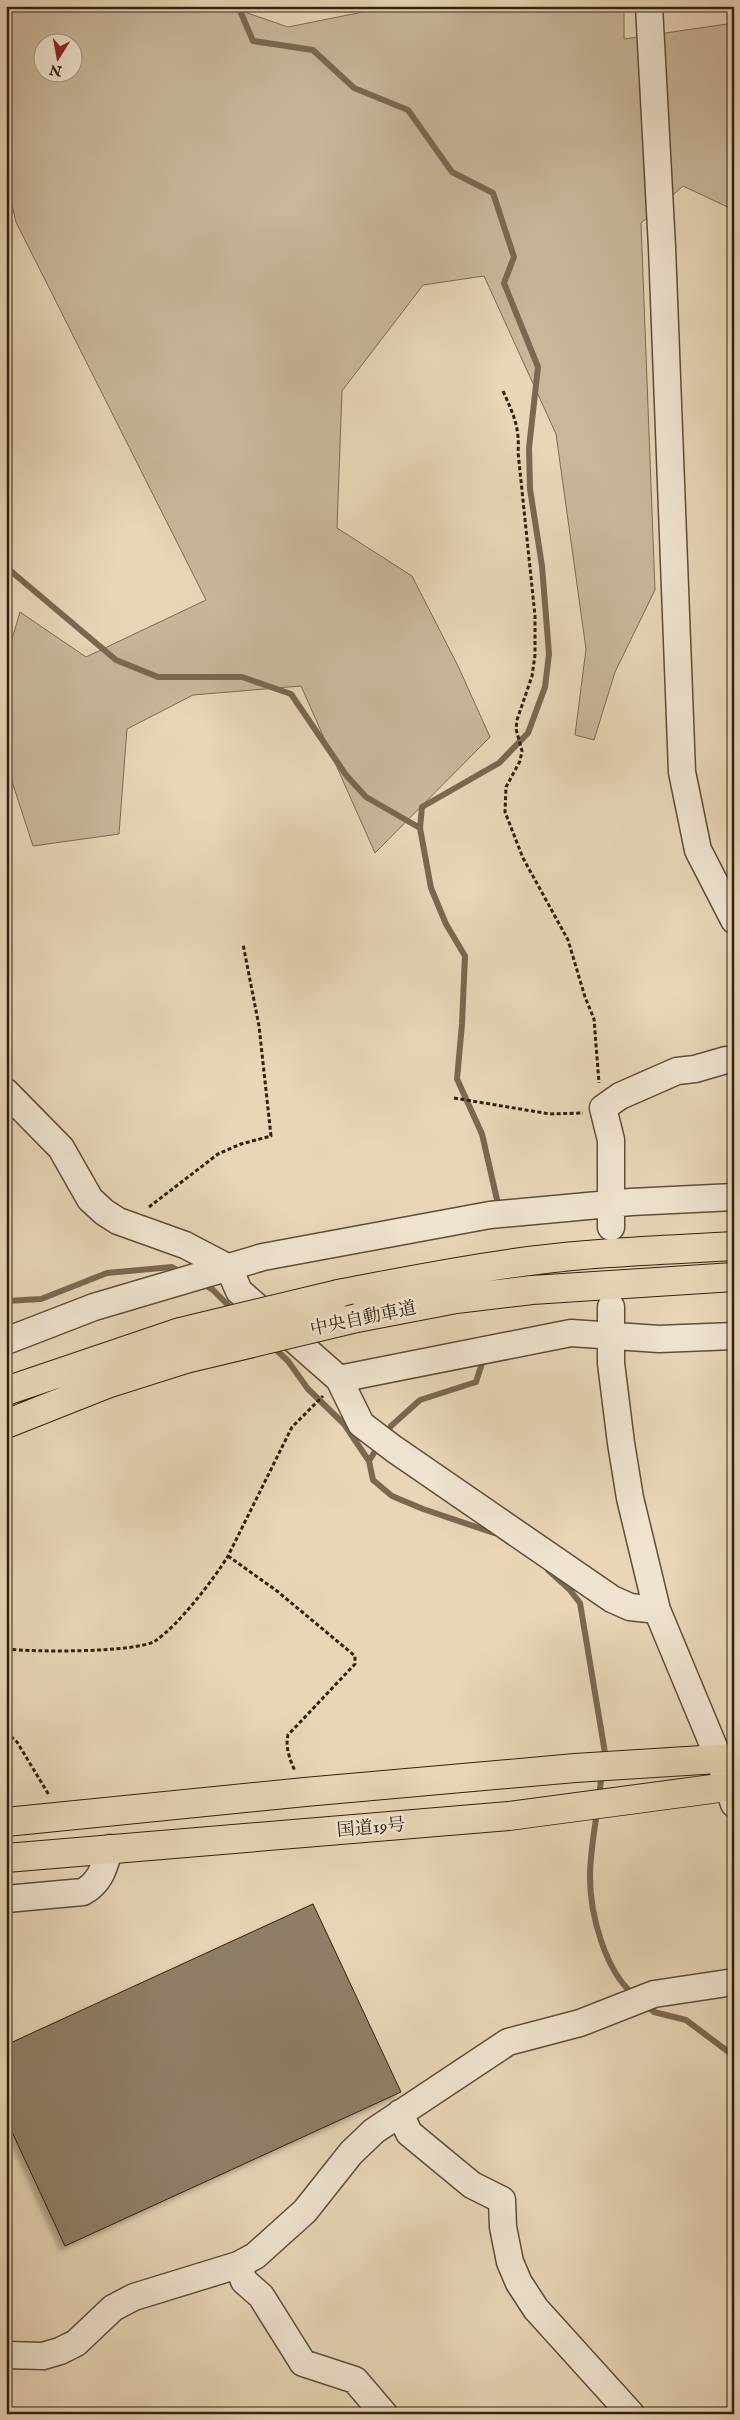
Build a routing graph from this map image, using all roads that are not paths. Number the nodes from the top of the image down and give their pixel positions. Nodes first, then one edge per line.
1 (649, 6) edge
2 (734, 920) edge
3 (734, 1060) edge
4 (6, 1092) edge
5 (734, 1197) edge
6 (611, 1216) junction
7 (734, 1246) edge
8 (222, 1269) junction
9 (734, 1277) edge
10 (611, 1307) dead end
11 (610, 1334) junction
12 (734, 1336) edge
13 (6, 1341) edge
14 (332, 1386) junction
15 (6, 1390) edge
16 (6, 1424) edge
17 (657, 1610) junction
18 (726, 1759) edge
19 (732, 1792) edge
20 (6, 1822) edge
21 (110, 1848) junction
22 (6, 1858) edge
23 (6, 1899) edge
24 (734, 1982) edge
25 (400, 2113) junction
26 (238, 2265) junction
27 (6, 2356) edge
28 (384, 2414) edge
29 (631, 2414) edge

1 - 2 street
3 - 6 street
4 - 8 street
5 - 6 street
6 - 8 street
7 - 15 highway, 中央自動車道, bridge
8 - 13 street
8 - 14 street
9 - 16 highway, 中央自動車道, bridge
10 - 11 street
11 - 12 street
11 - 14 street
11 - 17 street
14 - 17 street
17 - 18 street
18 - 19 street
18 - 20 highway
19 - 21 highway, 国道19号
21 - 22 highway, 国道19号
21 - 23 street
24 - 25 street
25 - 26 street
25 - 29 street
26 - 27 street
26 - 28 street

